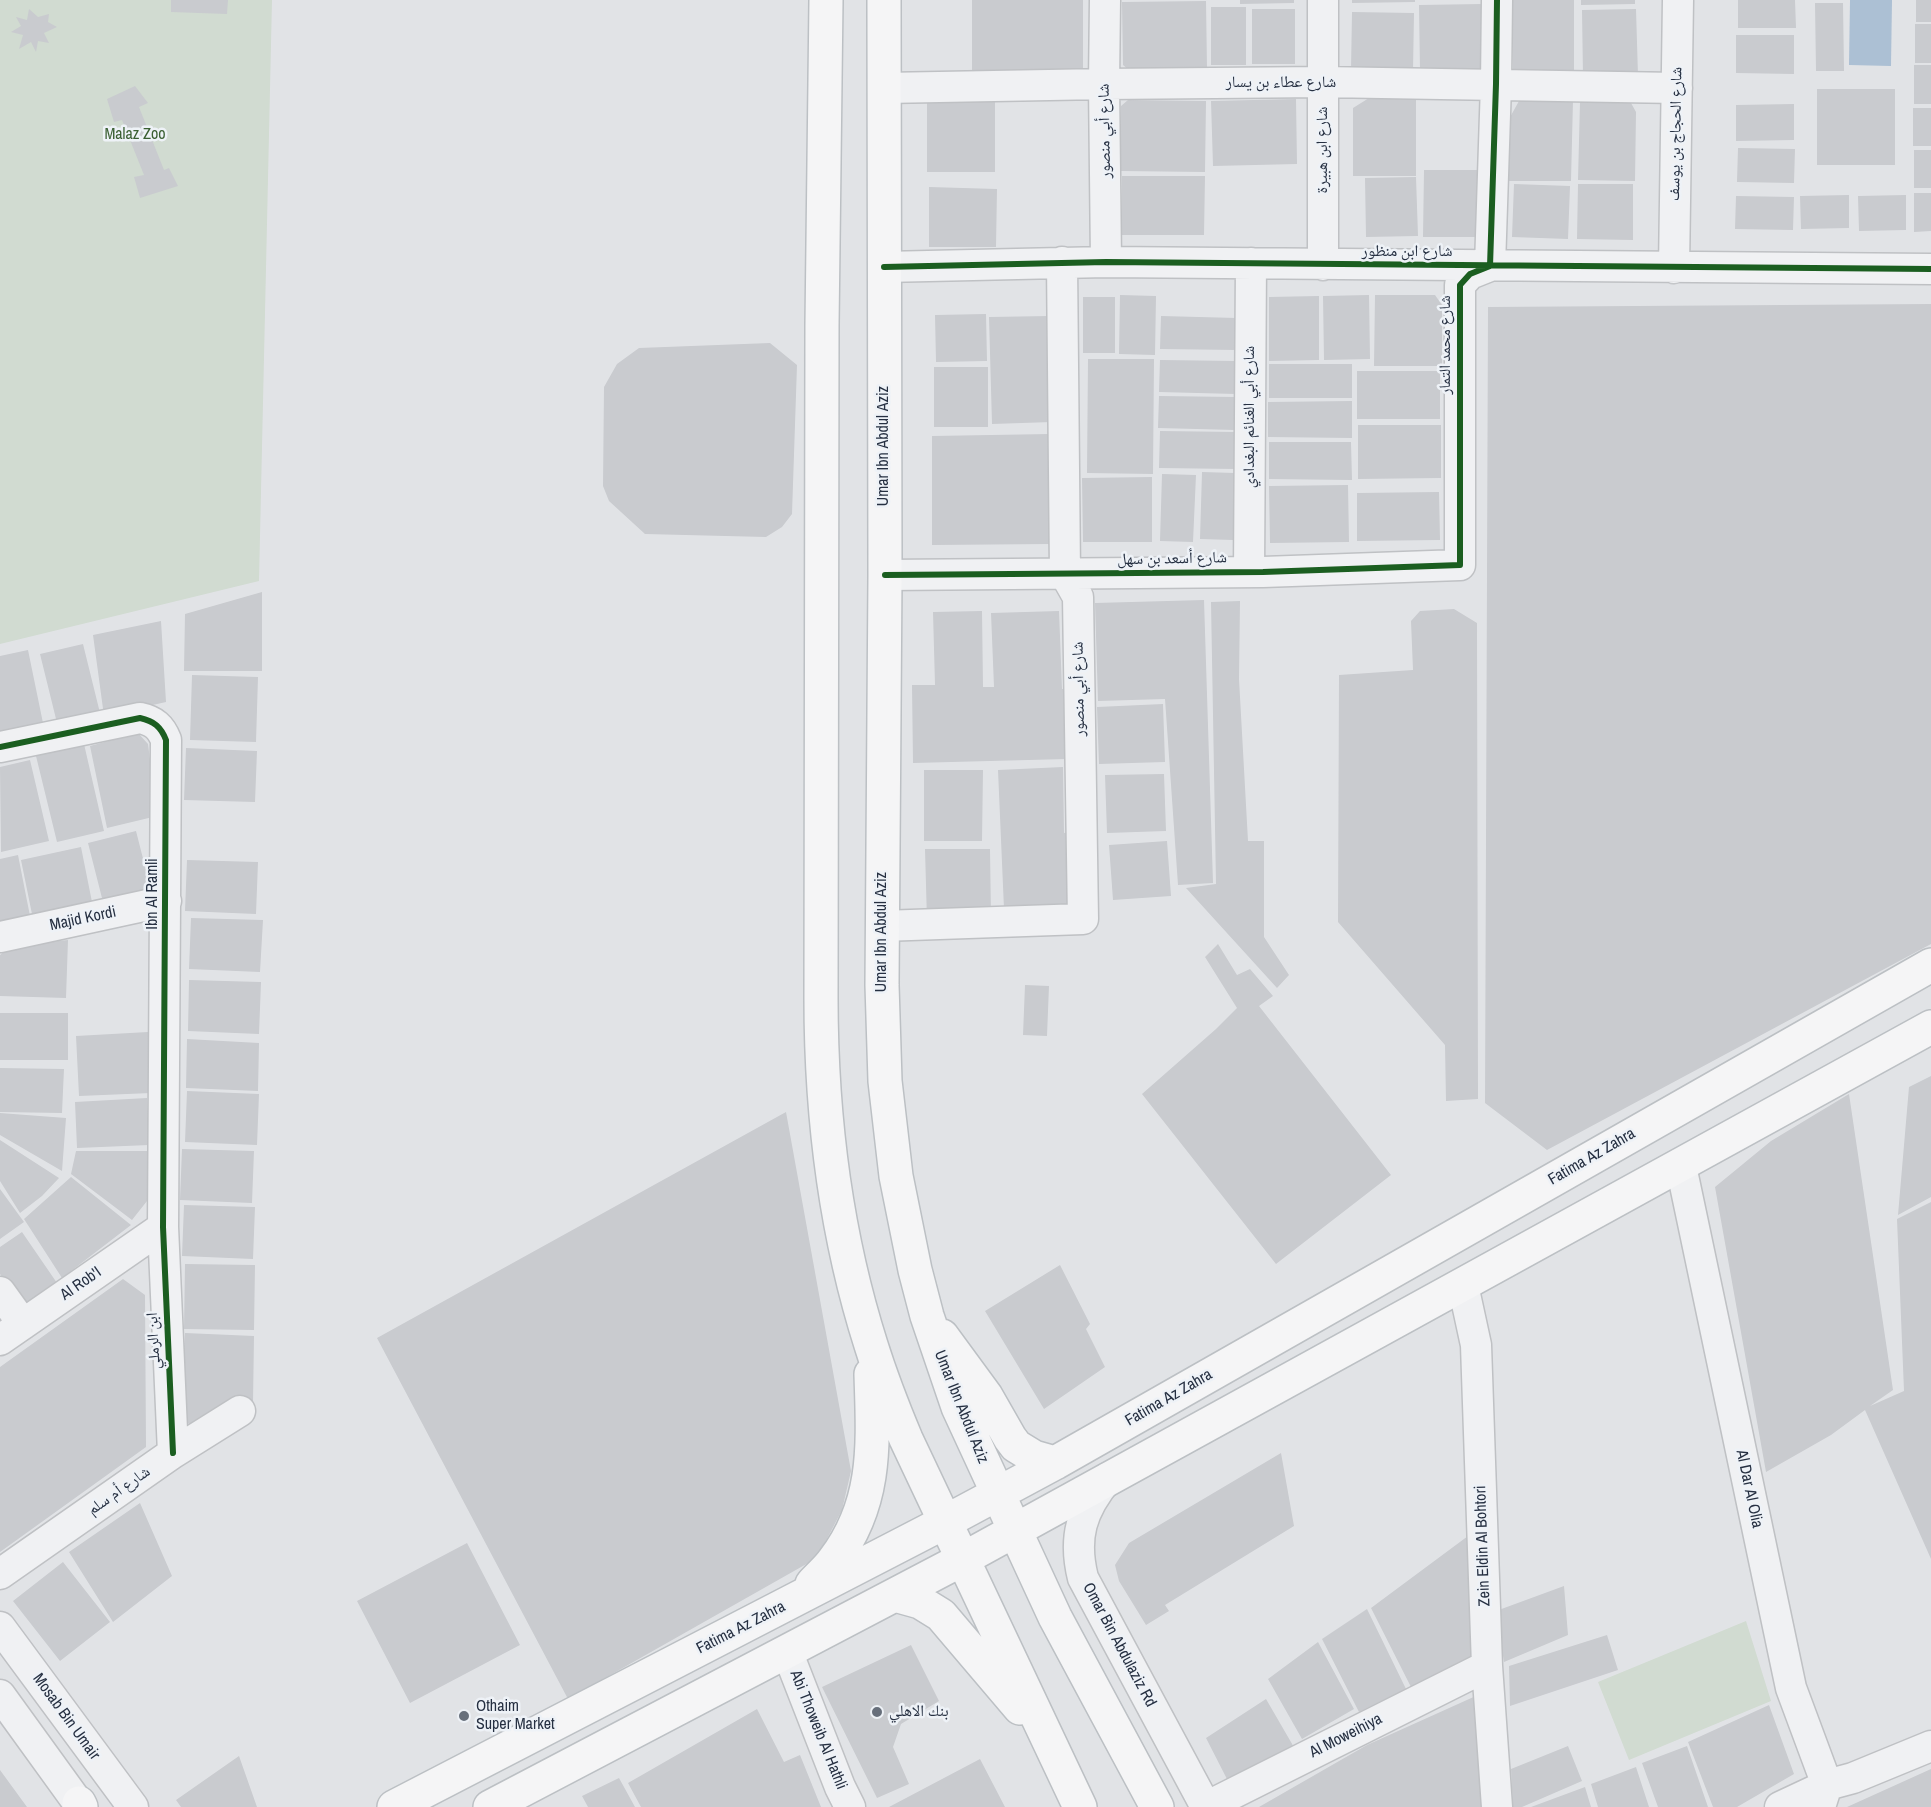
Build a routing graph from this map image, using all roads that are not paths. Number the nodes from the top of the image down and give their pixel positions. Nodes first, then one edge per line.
1 (826, 0) edge
2 (884, 0) edge
3 (1105, 0) edge
4 (1323, 0) edge
5 (1497, 0) edge
6 (1678, 0) edge
7 (1323, 82) junction
8 (1104, 84) junction
9 (1496, 84) junction
10 (884, 88) junction
11 (1677, 88) junction
12 (1062, 262) junction
13 (1106, 262) junction
14 (1251, 263) junction
15 (1323, 265) junction
16 (1491, 266) junction
17 (884, 267) junction
18 (1674, 268) junction
19 (1931, 269) edge
20 (1460, 565) joint
21 (1249, 571) junction
22 (1065, 574) junction
23 (885, 575) junction
24 (0, 747) edge
25 (166, 901) junction
26 (882, 926) junction
27 (0, 937) edge
28 (1931, 964) edge
29 (1931, 1027) edge
30 (1681, 1166) junction
31 (163, 1227) junction
32 (1463, 1285) junction
33 (0, 1292) edge
34 (927, 1316) junction
35 (12, 1332) edge
36 (871, 1345) junction
37 (240, 1411) dead end
38 (173, 1453) junction
39 (1054, 1463) junction
40 (1108, 1478) junction
41 (997, 1494) junction
42 (945, 1522) junction
43 (1014, 1531) junction
44 (963, 1559) junction
45 (0, 1574) edge
46 (896, 1595) junction
47 (799, 1598) junction
48 (0, 1627) edge
49 (787, 1652) junction
50 (1487, 1666) junction
51 (0, 1695) edge
52 (1051, 1746) junction
53 (1931, 1746) edge
54 (1824, 1796) edge
55 (80, 1806) edge
56 (133, 1807) edge
57 (394, 1807) edge
58 (490, 1807) edge
59 (850, 1807) edge
60 (1080, 1807) edge
61 (1157, 1807) edge
62 (1206, 1807) edge
63 (1497, 1807) edge
64 (1780, 1807) edge

1 - 36 main road
2 - 10 main road, Umar Ibn Abdul Aziz
3 - 8 street, شارع أبي منصور
4 - 7 street, شارع ابن هبيرة
5 - 9 street
6 - 11 street, شارع الحجاج بن يوسف
7 - 8 street, شارع عطاء بن يسار
7 - 9 street, شارع عطاء بن يسار
7 - 15 street, شارع ابن هبيرة
8 - 10 street, شارع عطاء بن يسار
8 - 13 street, شارع أبي منصور
9 - 11 street, شارع عطاء بن يسار
9 - 16 street
10 - 17 main road, Umar Ibn Abdul Aziz
11 - 18 street, شارع الحجاج بن يوسف
12 - 13 street, شارع ابن منظور
12 - 17 street, شارع ابن منظور
12 - 22 street, شارع أبي منصور
13 - 14 street, شارع ابن منظور
14 - 15 street, شارع ابن منظور
14 - 21 street, شارع أبي الغنائم البغدادي
15 - 16 street, شارع ابن منظور
16 - 18 street, شارع ابن منظور
16 - 20 street, شارع محمد التمار
17 - 23 main road, Umar Ibn Abdul Aziz
18 - 19 street, شارع ابن منظور
20 - 21 street, شارع أسعد بن سهل
21 - 22 street, شارع أسعد بن سهل
22 - 23 street, شارع أسعد بن سهل
22 - 26 street, شارع أبي منصور
23 - 26 main road, Umar Ibn Abdul Aziz
24 - 25 street, Ibn Al Ramli
25 - 27 street, Majid Kordi
25 - 31 street, Ibn Al Ramli
26 - 34 main road, Umar Ibn Abdul Aziz
28 - 39 main road, Fatima Az Zahra
29 - 30 main road
30 - 32 main road
30 - 54 street, Al Dar Al Olia
31 - 35 street, Al Rob'I
31 - 38 street, ابن الرملي
32 - 40 main road
32 - 50 street, Zein Eldin Al Bohtori
33 - 35 street
34 - 39 main road
34 - 41 main road, Umar Ibn Abdul Aziz
36 - 42 main road
36 - 47 main road
37 - 38 street, شارع أم سلم
38 - 45 street, شارع أم سلم
39 - 41 main road, Fatima Az Zahra
40 - 43 main road
40 - 62 street, Omar Bin Abdulaziz Rd
41 - 42 main road, Fatima Az Zahra
41 - 43 main road, Umar Ibn Abdul Aziz
42 - 44 main road
42 - 47 main road, Fatima Az Zahra
43 - 44 main road
43 - 61 main road, Umar Ibn Abdul Aziz
44 - 46 main road
44 - 52 main road
46 - 49 main road
46 - 52 main road
47 - 57 main road, Fatima Az Zahra
48 - 56 street, Mosab Bin Umair
49 - 58 main road
49 - 59 street, Abi Thoweib Al Hathli
50 - 62 street, Al Moweihiya
50 - 63 street, Zein Eldin Al Bohtori
51 - 55 street
52 - 60 main road
53 - 54 street
54 - 64 street

